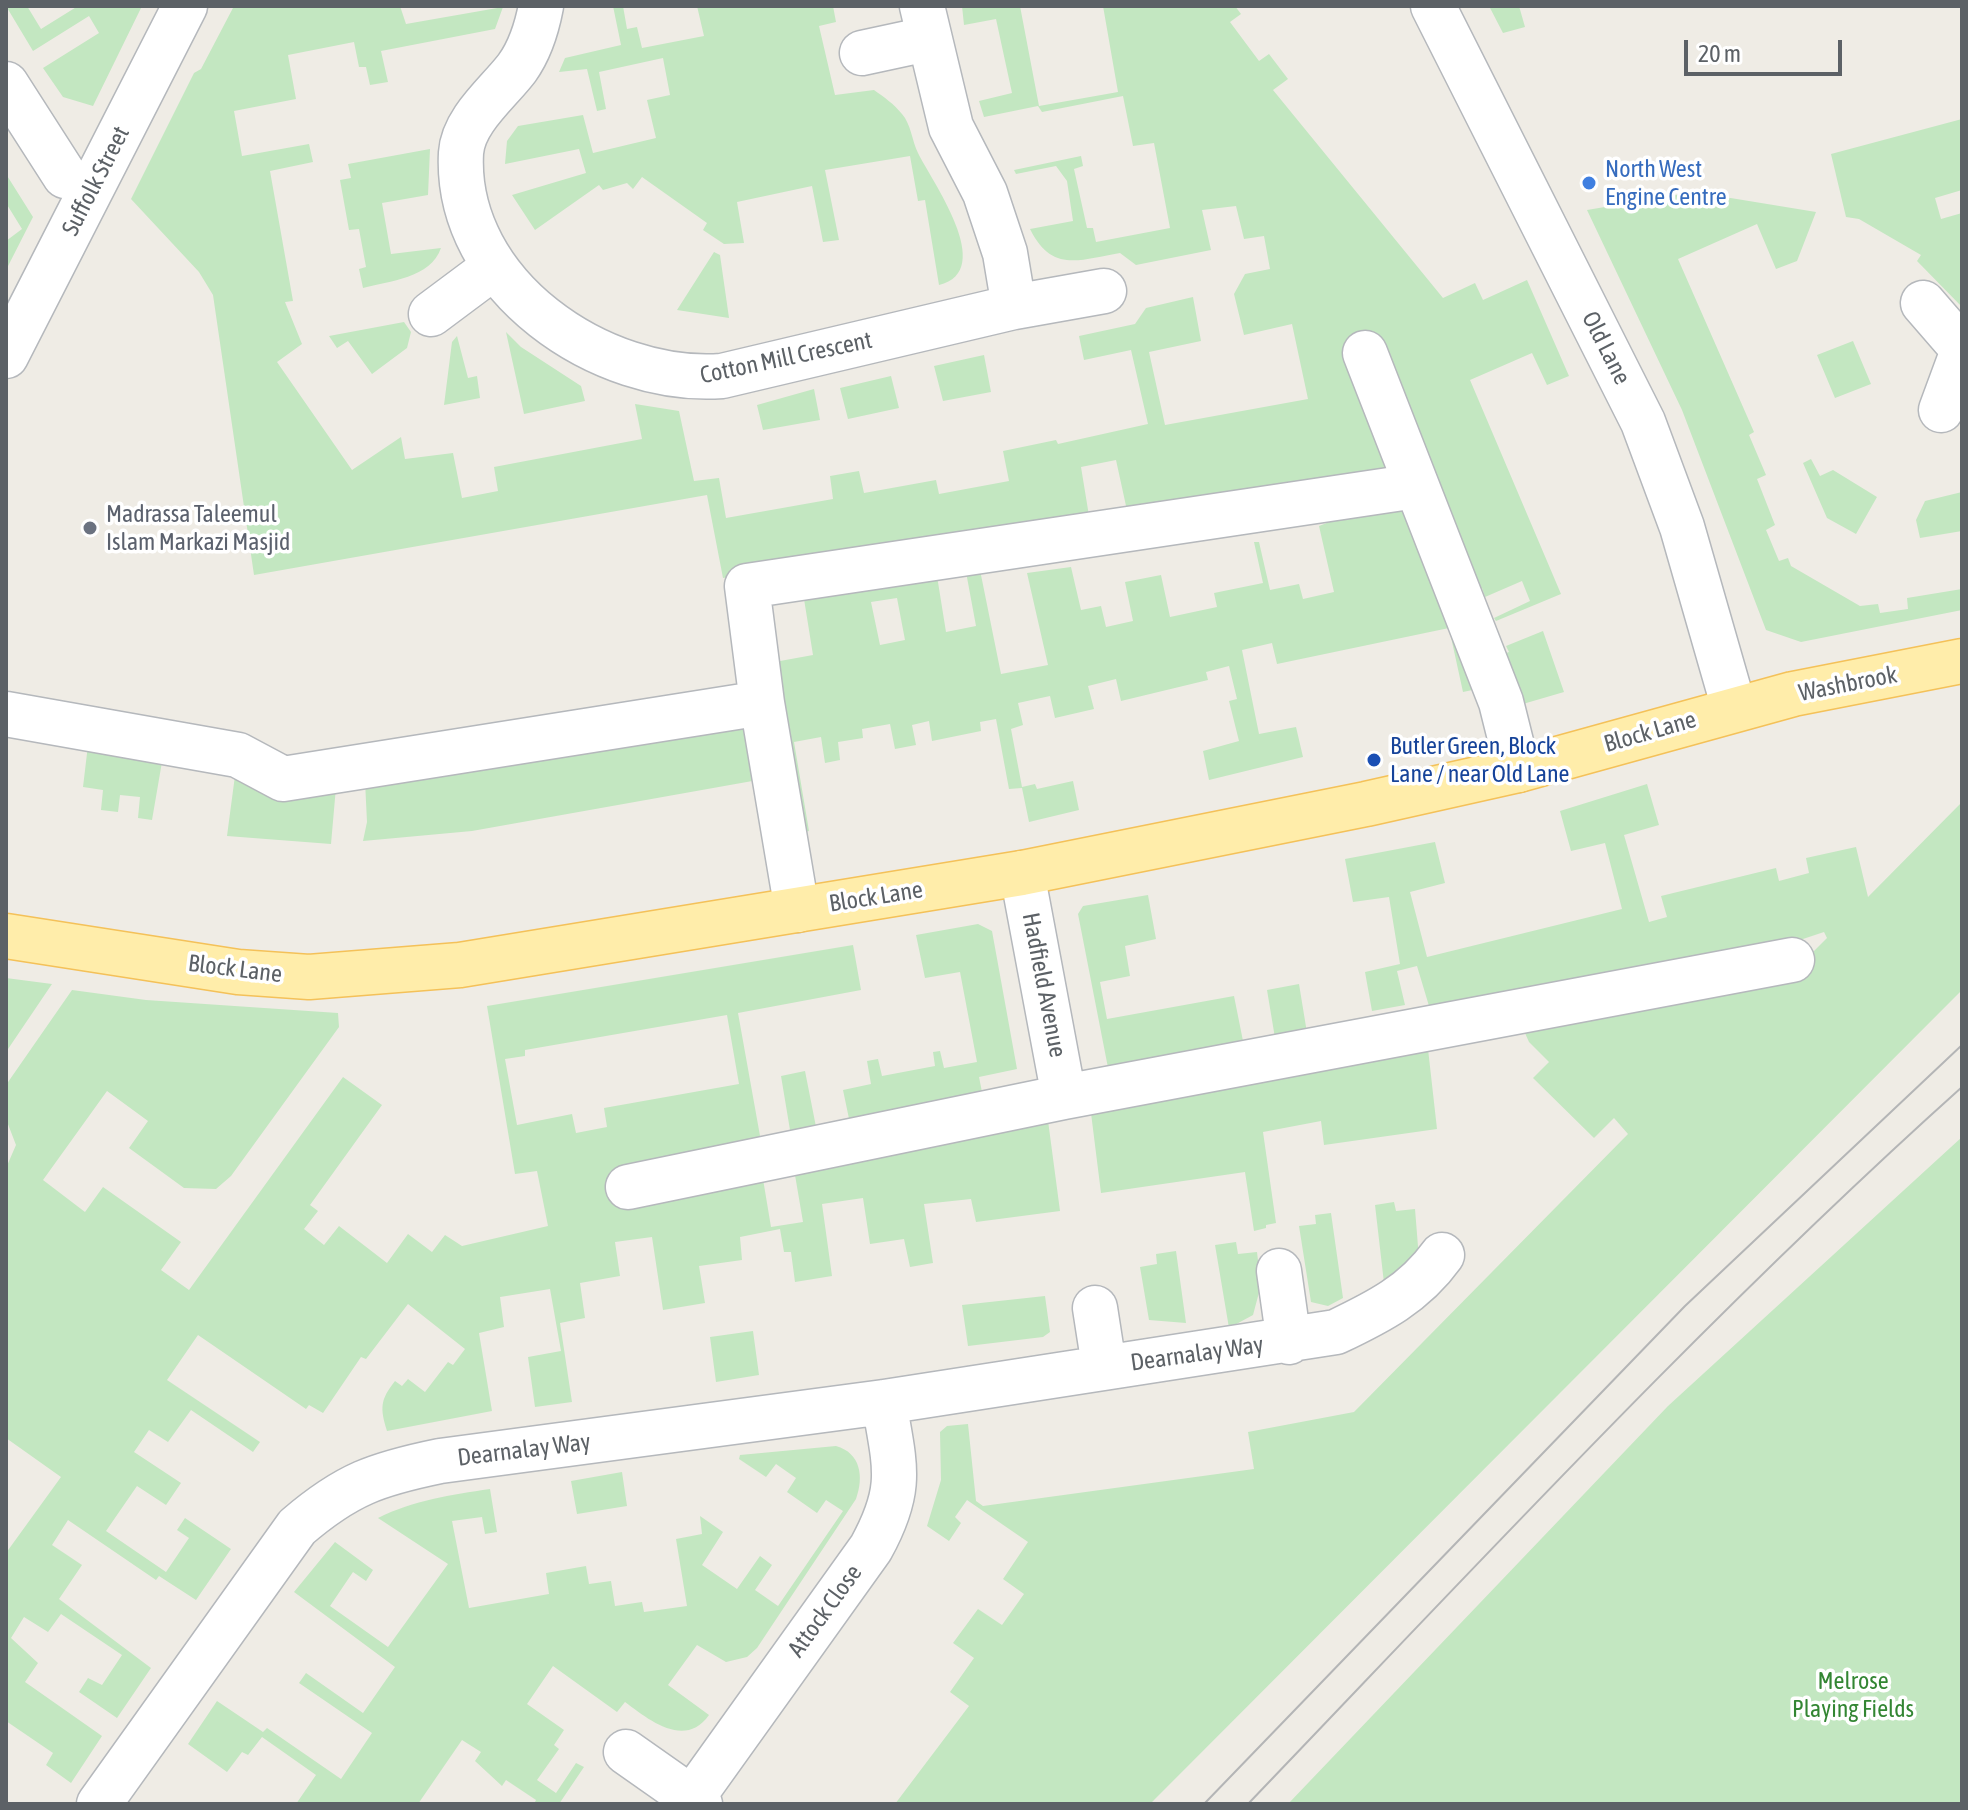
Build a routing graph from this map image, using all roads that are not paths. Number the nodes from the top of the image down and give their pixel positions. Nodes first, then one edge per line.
1 (185, 6) edge
2 (541, 6) edge
3 (1433, 6) edge
4 (924, 22) edge
5 (862, 53) dead end
6 (6, 84) edge
7 (65, 176) dead end
8 (494, 267) junction
9 (1104, 291) dead end
10 (1923, 303) dead end
11 (1014, 307) junction
12 (431, 314) dead end
13 (1962, 350) edge
14 (1365, 353) dead end
15 (6, 356) edge
16 (1941, 410) dead end
17 (1416, 486) junction
18 (1962, 661) edge
19 (762, 703) junction
20 (1734, 708) junction
21 (6, 714) edge
22 (1518, 770) junction
23 (1022, 873) junction
24 (797, 910) junction
25 (6, 936) edge
26 (1792, 960) dead end
27 (1064, 1097) junction
28 (628, 1187) dead end
29 (1442, 1255) dead end
30 (1279, 1271) dead end
31 (1095, 1308) dead end
32 (1289, 1342) junction
33 (1104, 1366) junction
34 (884, 1402) junction
35 (626, 1752) dead end
36 (696, 1801) edge
37 (99, 1804) edge

1 - 15 street, Suffolk Street
2 - 8 street, Cotton Mill Crescent
3 - 20 street, Old Lane
4 - 5 street
4 - 11 street
6 - 7 street
8 - 11 street, Cotton Mill Crescent
8 - 12 street
9 - 11 street, Cotton Mill Crescent
10 - 13 street
13 - 16 street
14 - 17 street
17 - 19 street
17 - 22 street
18 - 20 main road, Washbrook
19 - 21 street
19 - 24 street
20 - 22 main road, Block Lane
22 - 23 main road, Block Lane
23 - 24 main road, Block Lane
23 - 27 street, Hadfield Avenue
24 - 25 main road, Block Lane
26 - 27 street
27 - 28 street
29 - 32 street, Dearnalay Way
30 - 32 street, Dearnalay Way
31 - 33 street, Dearnalay Way
32 - 33 street, Dearnalay Way
33 - 34 street, Dearnalay Way
34 - 36 street, Attock Close
34 - 37 street, Dearnalay Way
35 - 36 street, Attock Close

